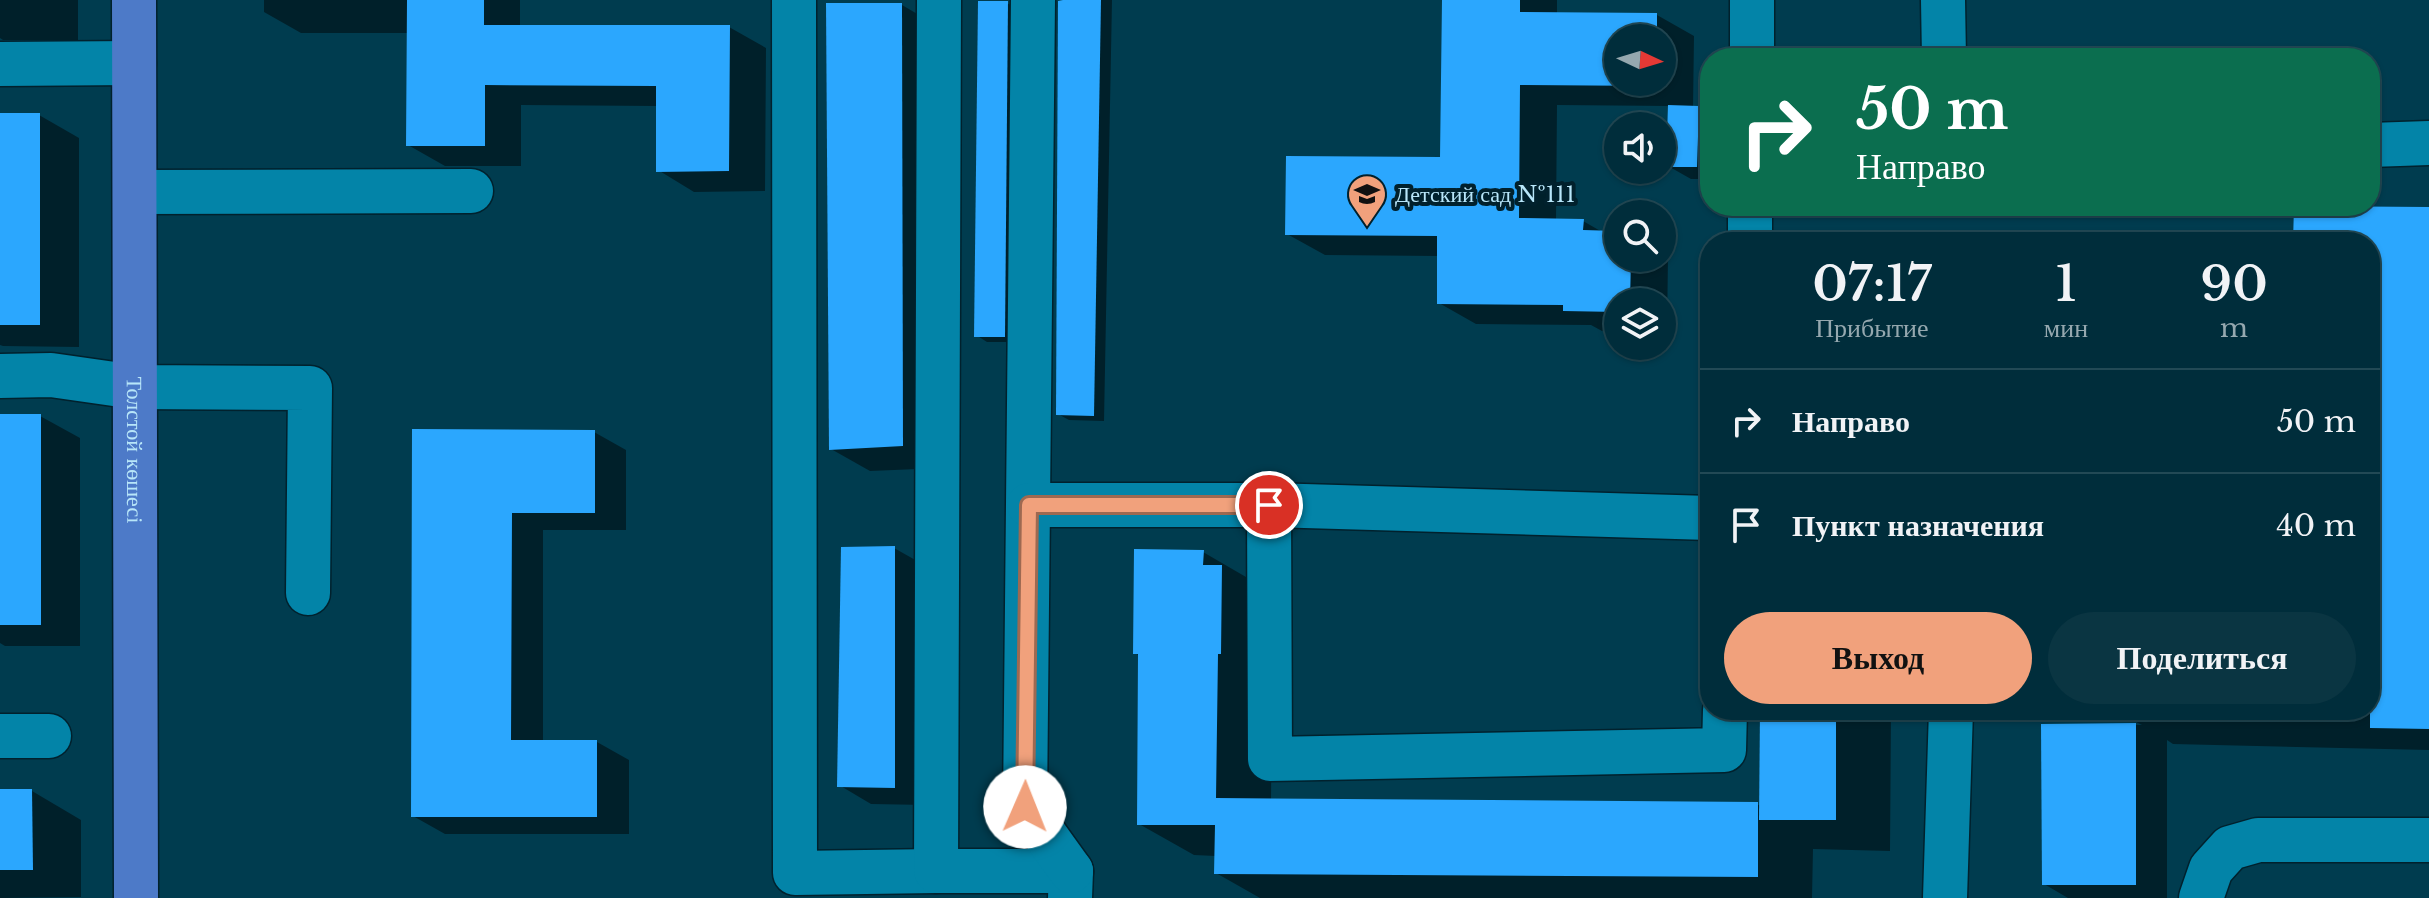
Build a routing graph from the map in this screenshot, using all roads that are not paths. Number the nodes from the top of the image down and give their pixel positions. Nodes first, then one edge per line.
1 (134, 0) edge
2 (794, 0) edge
3 (939, 0) edge
4 (1033, 0) edge
5 (1752, 0) edge
6 (1943, 0) edge
7 (1752, 48) edge
8 (1944, 48) edge
9 (134, 63) junction
10 (0, 64) edge
11 (2429, 143) edge
12 (2380, 145) edge
13 (471, 191) dead end
14 (135, 192) junction
15 (0, 376) edge
16 (135, 387) junction
17 (1029, 505) junction
18 (1269, 505) junction
19 (1700, 518) edge
20 (308, 593) dead end
21 (1725, 720) edge
22 (1951, 720) edge
23 (0, 736) edge
24 (49, 736) dead end
25 (2429, 840) edge
26 (936, 871) junction
27 (1071, 884) edge
28 (136, 898) edge
29 (1945, 898) edge
30 (2201, 898) edge

1 - 9 main road, Толстой көшесі
2 - 26 lane
3 - 26 lane
4 - 17 lane
5 - 7 lane
6 - 8 lane
9 - 10 lane
9 - 14 main road, Толстой көшесі
11 - 12 lane
13 - 14 lane
14 - 16 main road, Толстой көшесі
15 - 16 lane
16 - 20 lane
16 - 28 main road, Толстой көшесі
17 - 18 lane
17 - 27 lane
18 - 19 lane
18 - 21 lane
22 - 29 lane
23 - 24 lane
25 - 30 lane
26 - 27 lane

